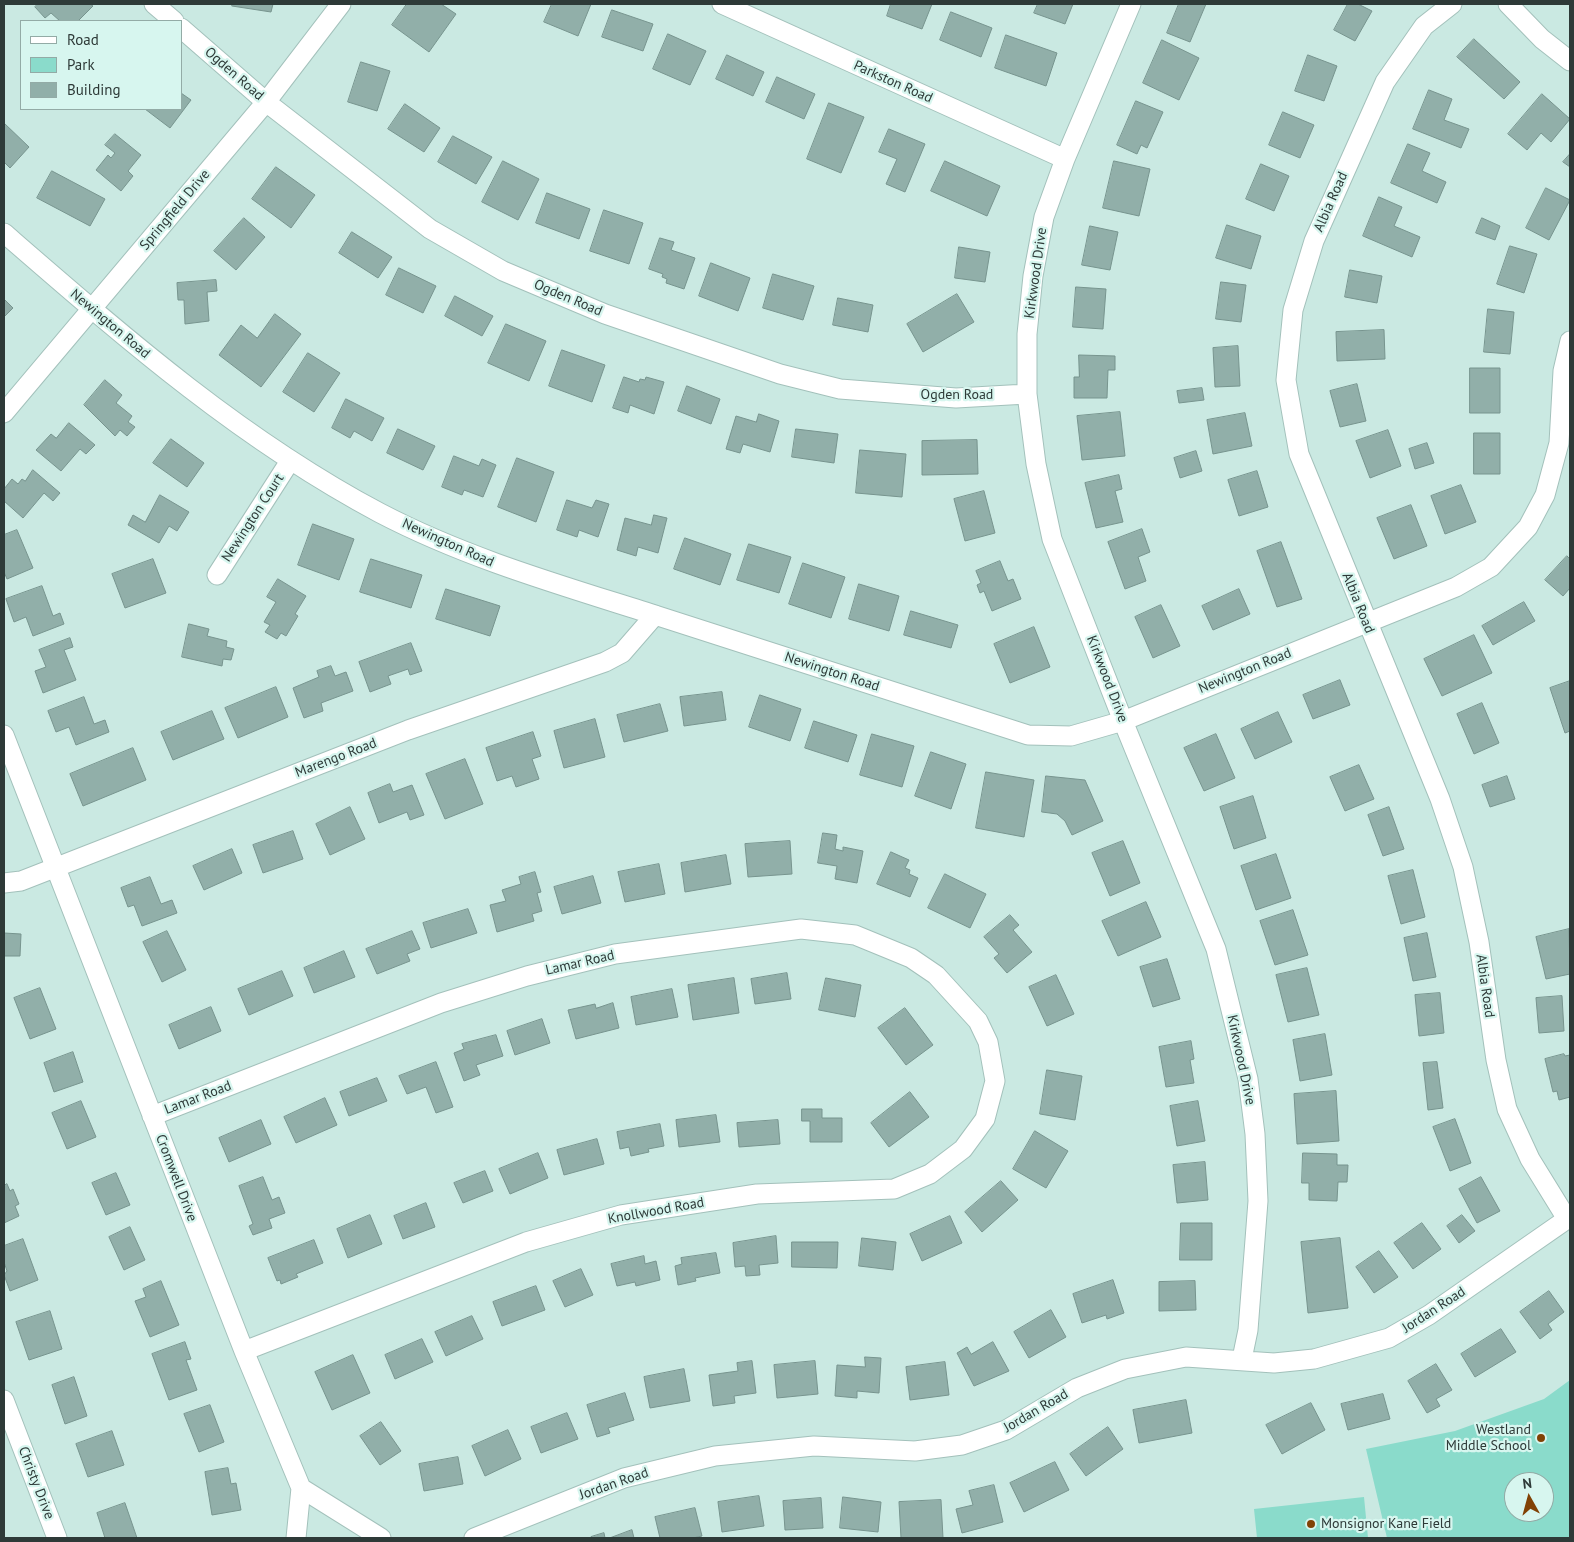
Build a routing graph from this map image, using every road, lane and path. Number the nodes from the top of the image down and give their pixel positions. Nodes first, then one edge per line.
1 (154, 4) edge
2 (341, 4) edge
3 (722, 4) edge
4 (1131, 4) edge
5 (1452, 4) edge
6 (1508, 4) edge
7 (173, 20) edge
8 (182, 29) edge
9 (1570, 61) edge
10 (266, 102) junction
11 (1065, 159) junction
12 (4, 233) edge
13 (92, 310) junction
14 (1570, 341) edge
15 (1027, 394) junction
16 (4, 413) edge
17 (290, 461) junction
18 (217, 575) dead end
19 (654, 615) junction
20 (1366, 622) junction
21 (1123, 721) junction
22 (4, 735) edge
23 (55, 868) junction
24 (4, 883) edge
25 (988, 1042) joint
26 (152, 1116) junction
27 (1569, 1218) edge
28 (244, 1352) junction
29 (1242, 1359) junction
30 (4, 1400) edge
31 (301, 1488) junction
32 (57, 1538) edge
33 (296, 1538) edge
34 (381, 1538) edge
35 (474, 1538) edge

1 - 7 street
2 - 10 street, Springfield Drive
3 - 11 street, Parkston Road
4 - 11 street, Kirkwood Drive
5 - 20 street, Albia Road
6 - 9 street
8 - 10 street, Ogden Road
10 - 13 street, Springfield Drive
10 - 15 street, Ogden Road
11 - 15 street, Kirkwood Drive
12 - 13 street, Newington Road
13 - 16 street, Springfield Drive
13 - 17 street, Newington Road
14 - 20 street, Newington Road
15 - 21 street, Kirkwood Drive
17 - 18 street, Newington Court
17 - 19 street, Newington Road
19 - 21 street, Newington Road
19 - 23 street, Marengo Road
20 - 21 street, Newington Road
20 - 27 street, Albia Road
21 - 29 street, Kirkwood Drive
22 - 23 street, Cromwell Drive
23 - 24 street, Marengo Road
23 - 26 street, Cromwell Drive
25 - 26 street, Lamar Road
25 - 28 street, Knollwood Road
26 - 28 street, Cromwell Drive
27 - 29 street, Jordan Road
28 - 31 street, Cromwell Drive
29 - 35 street, Jordan Road
30 - 32 street, Christy Drive
31 - 33 street, Cromwell Drive
31 - 34 street

